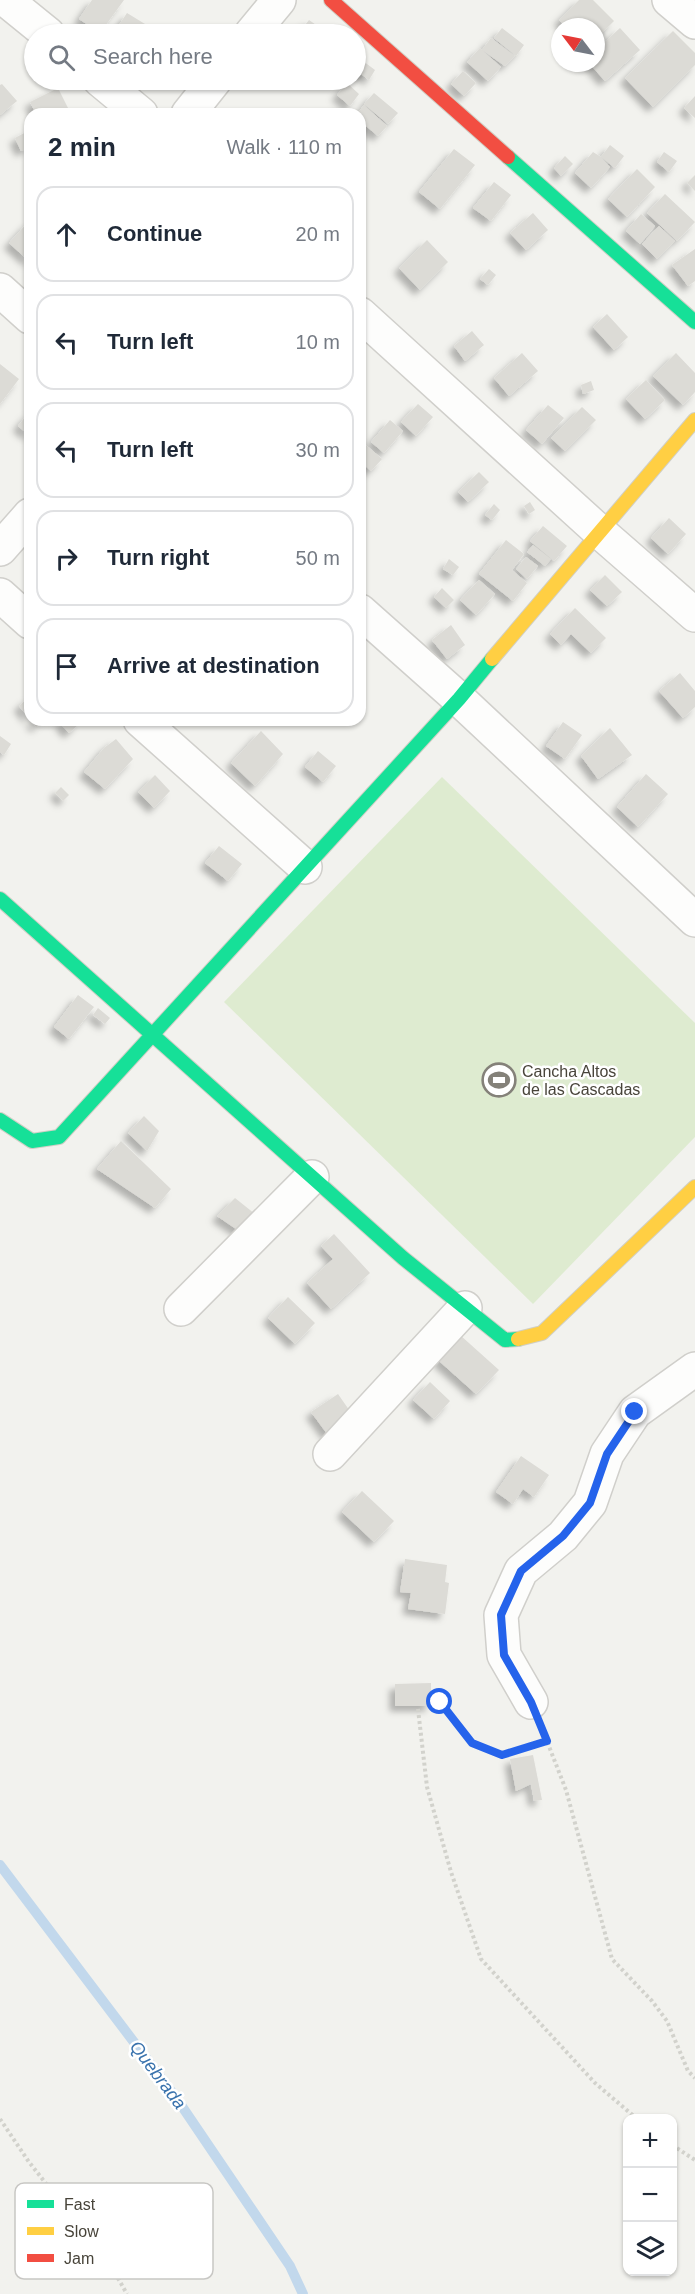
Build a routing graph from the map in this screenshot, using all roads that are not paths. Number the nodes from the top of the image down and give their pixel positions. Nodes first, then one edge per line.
1 (6, 0) edge
2 (279, 0) edge
3 (331, 0) edge
4 (669, 0) edge
5 (695, 22) edge
6 (36, 24) edge
7 (259, 24) edge
8 (358, 24) edge
9 (366, 31) edge
10 (112, 90) edge
11 (207, 90) edge
12 (134, 108) edge
13 (193, 108) edge
14 (0, 290) edge
15 (24, 311) edge
16 (366, 319) edge
17 (695, 322) edge
18 (695, 420) edge
19 (24, 522) edge
20 (601, 533) junction
21 (0, 549) edge
22 (0, 595) edge
23 (695, 615) edge
24 (24, 616) edge
25 (366, 616) edge
26 (459, 699) junction
27 (147, 726) edge
28 (305, 867) junction
29 (0, 899) edge
30 (695, 920) edge
31 (151, 1035) junction
32 (0, 1120) edge
33 (312, 1178) junction
34 (695, 1187) edge
35 (465, 1308) junction
36 (181, 1309) dead end
37 (695, 1369) edge
38 (330, 1454) dead end
39 (531, 1702) road end

1 - 6 street
2 - 7 street
3 - 8 street
4 - 5 street
9 - 17 street
10 - 12 street
11 - 13 street
14 - 15 street
16 - 20 street
18 - 20 street
19 - 21 street
20 - 23 street
20 - 26 street
22 - 24 street
25 - 26 street
26 - 28 street
26 - 30 street
27 - 28 street
28 - 31 street
29 - 31 street
31 - 32 street
31 - 33 street
33 - 35 street
33 - 36 street
34 - 35 street
35 - 38 street
37 - 39 street

